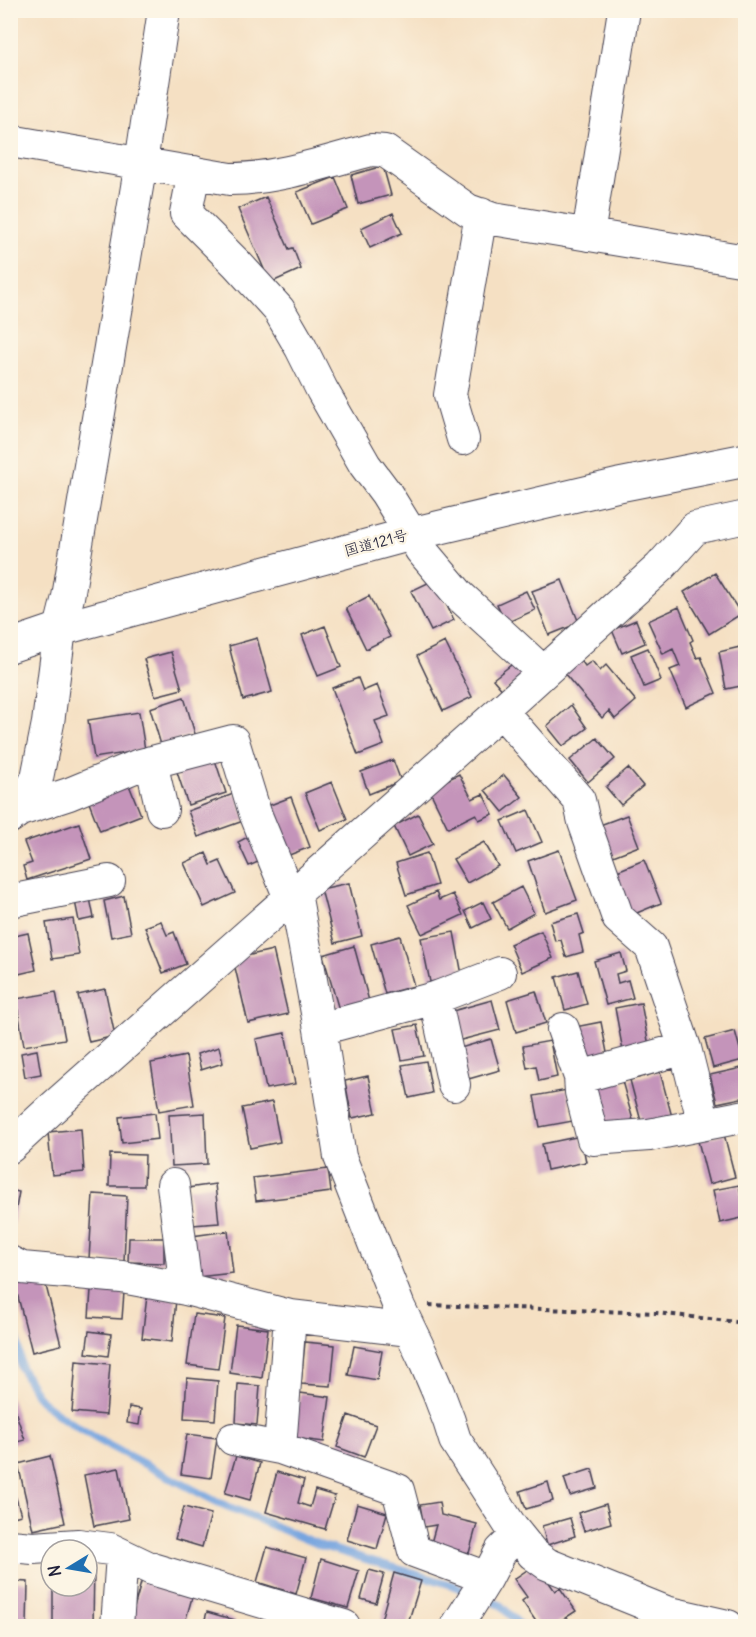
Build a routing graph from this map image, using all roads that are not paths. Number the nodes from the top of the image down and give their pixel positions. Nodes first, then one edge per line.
1 (164, 10) edge
2 (624, 10) edge
3 (10, 141) edge
4 (141, 163) junction
5 (194, 172) junction
6 (481, 214) junction
7 (588, 235) junction
8 (746, 261) edge
9 (463, 439) dead end
10 (746, 460) edge
11 (746, 517) edge
12 (411, 534) junction
13 (60, 629) junction
14 (10, 646) edge
15 (543, 672) junction
16 (501, 711) junction
17 (151, 762) junction
18 (162, 810) dead end
19 (15, 814) edge
20 (109, 881) dead end
21 (293, 896) junction
22 (10, 900) edge
23 (500, 973) dead end
24 (435, 998) junction
25 (320, 1029) junction
26 (563, 1029) dead end
27 (685, 1048) junction
28 (580, 1077) junction
29 (454, 1085) dead end
30 (746, 1116) edge
31 (704, 1124) junction
32 (10, 1147) edge
33 (173, 1185) dead end
34 (10, 1262) edge
35 (186, 1289) junction
36 (290, 1316) junction
37 (404, 1318) junction
38 (233, 1439) dead end
39 (280, 1448) junction
40 (517, 1535) junction
41 (10, 1546) edge
42 (122, 1555) junction
43 (487, 1578) junction
44 (117, 1626) edge
45 (344, 1626) edge
46 (457, 1626) edge
47 (728, 1626) edge

1 - 4 street
2 - 7 street
3 - 4 street
4 - 5 street
4 - 13 street
5 - 6 street
5 - 12 street
6 - 7 street
6 - 9 street
7 - 8 street
10 - 12 highway, 国道121号
11 - 15 street
12 - 13 highway, 国道121号
12 - 15 street
13 - 14 highway, 国道121号
13 - 19 street
15 - 16 street
16 - 21 street
16 - 27 street
17 - 18 street
17 - 19 street
17 - 21 street
20 - 22 street
21 - 25 street
21 - 32 street
23 - 24 street
24 - 25 street
24 - 29 street
25 - 37 street
26 - 28 street
27 - 28 street
27 - 31 street
28 - 31 street
30 - 31 street
33 - 35 street
34 - 35 street
35 - 36 street
36 - 37 street
36 - 39 street
37 - 40 street
38 - 39 street
39 - 43 street
40 - 43 street
40 - 47 street
41 - 42 street
42 - 44 street
42 - 45 street
43 - 46 street

